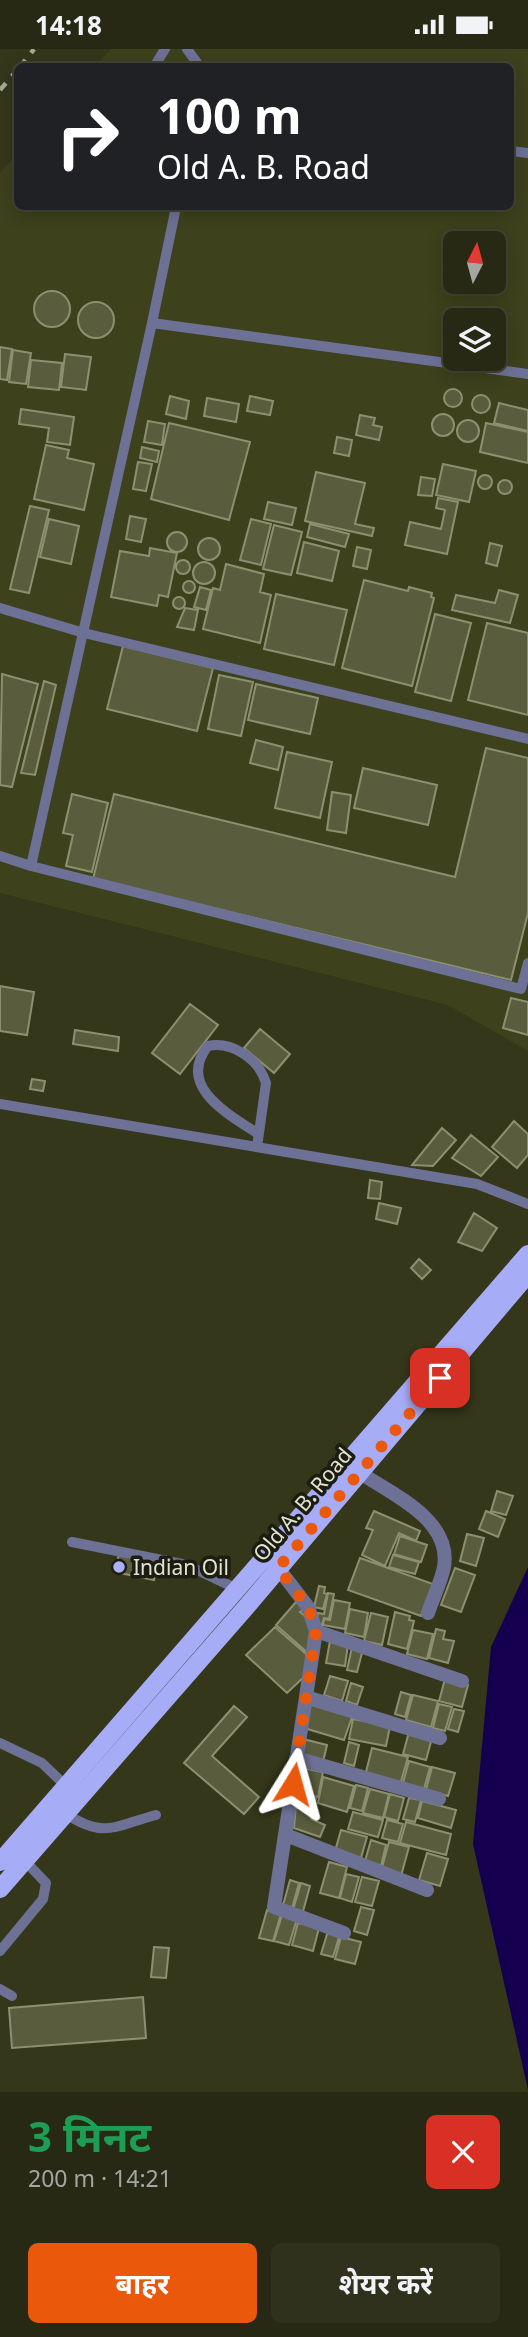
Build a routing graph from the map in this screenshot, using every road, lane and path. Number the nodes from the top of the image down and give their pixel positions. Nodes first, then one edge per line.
1 (175, 210) edge
2 (152, 323) junction
3 (528, 374) edge
4 (0, 608) edge
5 (84, 633) junction
6 (528, 739) edge
7 (0, 856) edge
8 (31, 866) junction
9 (528, 963) edge
10 (525, 989) edge
11 (0, 1104) edge
12 (257, 1133) junction
13 (257, 1147) junction
14 (528, 1204) edge
15 (528, 1254) edge
16 (528, 1274) edge
17 (359, 1472) junction
18 (72, 1542) dead end
19 (278, 1568) junction
20 (239, 1590) junction
21 (428, 1613) dead end
22 (316, 1631) junction
23 (462, 1681) dead end
24 (306, 1697) junction
25 (440, 1738) dead end
26 (0, 1743) edge
27 (296, 1758) junction
28 (67, 1787) junction
29 (439, 1799) dead end
30 (66, 1814) junction
31 (156, 1815) dead end
32 (286, 1835) junction
33 (25, 1861) junction
34 (0, 1862) edge
35 (0, 1889) edge
36 (428, 1890) dead end
37 (344, 1933) dead end
38 (0, 1951) edge
39 (0, 1989) edge
40 (12, 1996) dead end

1 - 2 lane
2 - 3 lane
2 - 5 lane
4 - 5 lane
5 - 6 lane
5 - 8 lane
7 - 8 lane
8 - 10 lane
9 - 10 lane
11 - 13 lane
12 - 12 lane
12 - 13 lane
13 - 14 lane
15 - 20 main road, Old A. B. Road
16 - 17 main road, Old A. B. Road
17 - 19 main road, Old A. B. Road
17 - 21 street
18 - 20 lane
19 - 22 street
19 - 30 main road, Old A. B. Road
20 - 28 main road, Old A. B. Road
22 - 23 street
22 - 24 street
24 - 25 street
24 - 27 street
26 - 28 lane
27 - 29 street
27 - 32 street
28 - 34 main road, Old A. B. Road
30 - 31 lane
30 - 33 main road, Old A. B. Road
32 - 36 street
32 - 37 street
33 - 35 main road, Old A. B. Road
33 - 38 lane
39 - 40 lane

